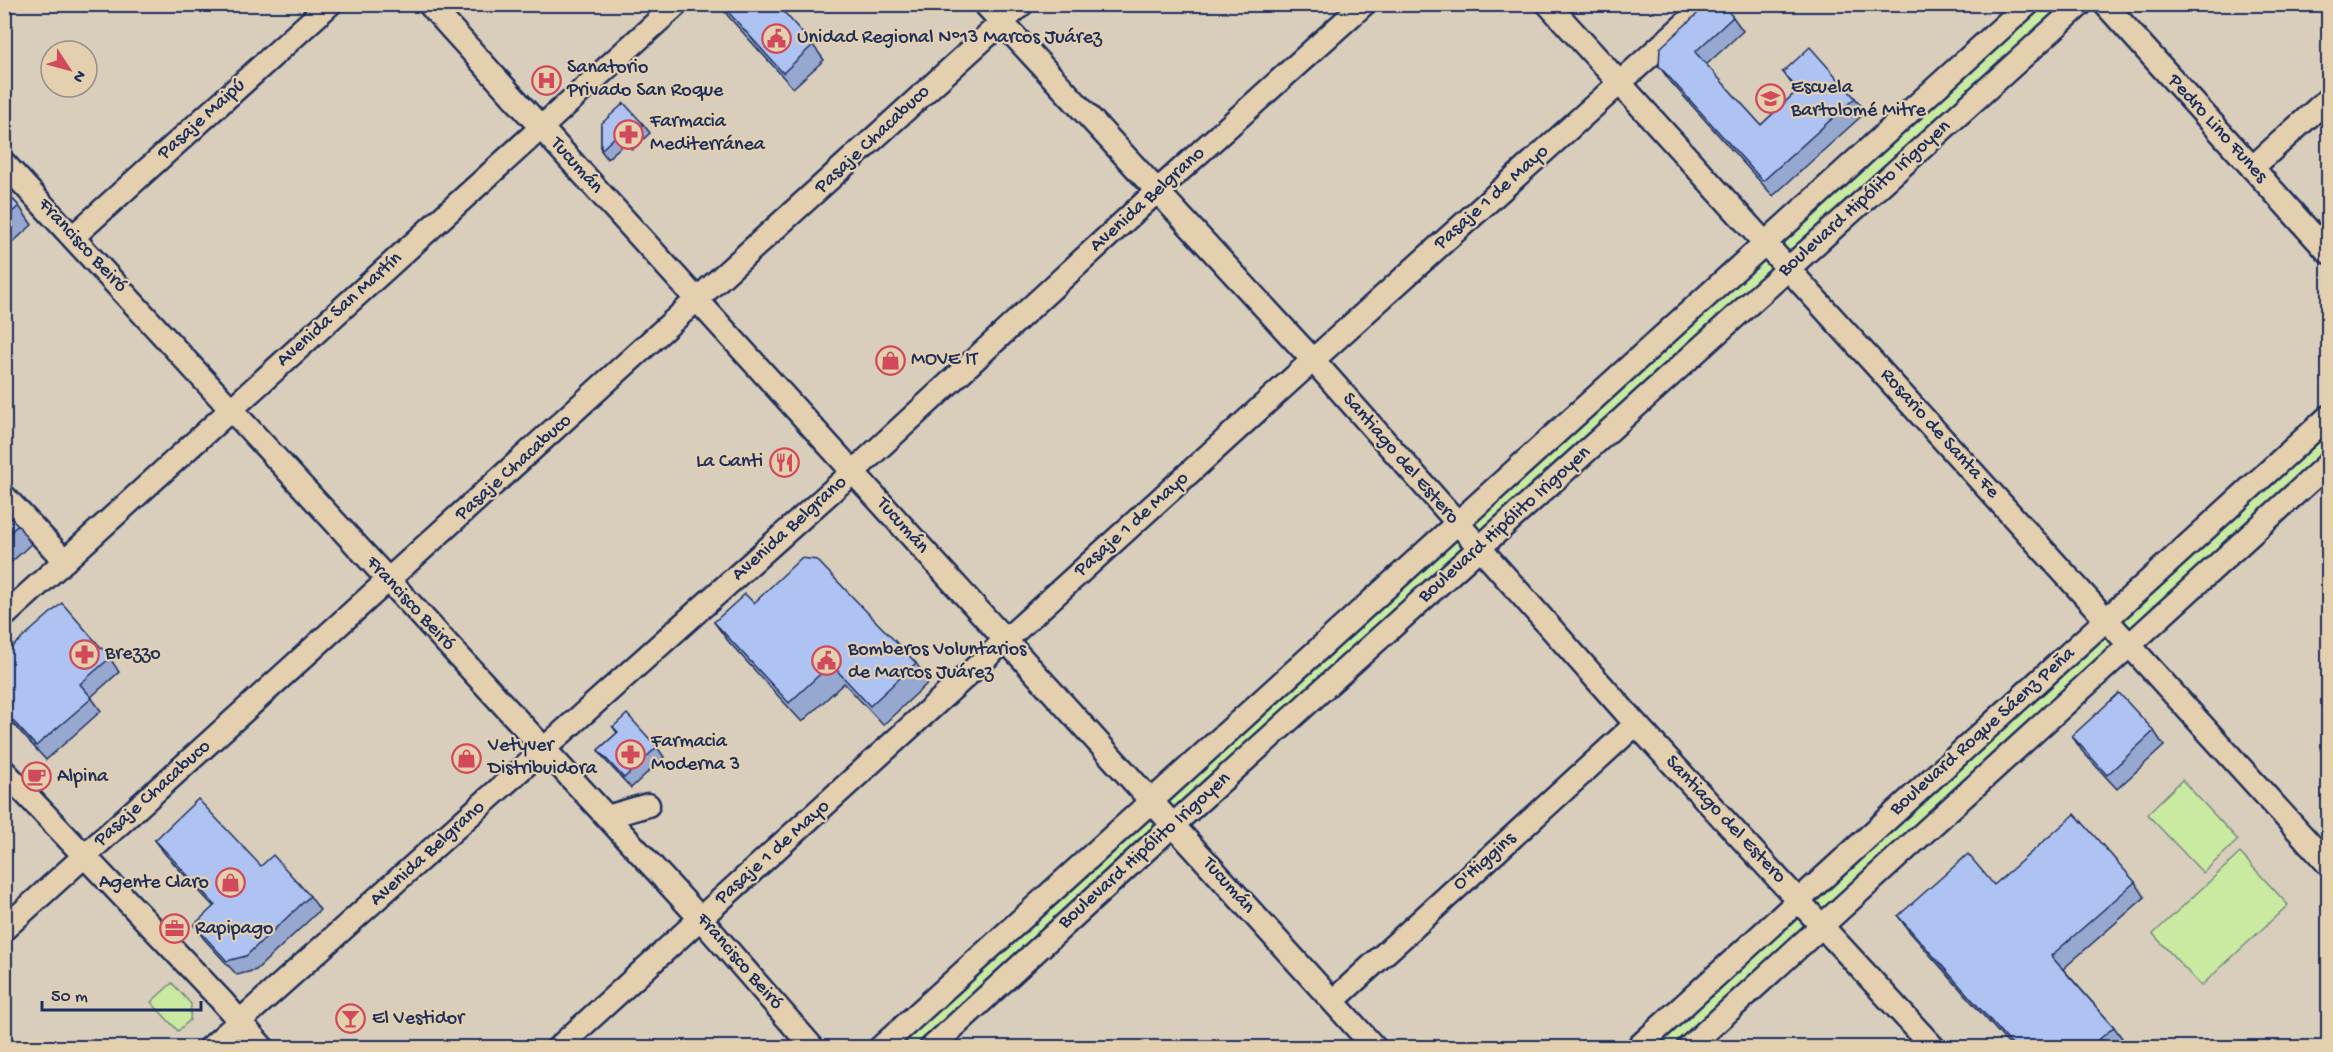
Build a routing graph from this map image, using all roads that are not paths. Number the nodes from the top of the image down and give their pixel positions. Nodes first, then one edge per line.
1 (330, 4) edge
2 (429, 4) edge
3 (677, 4) edge
4 (985, 4) edge
5 (1022, 4) edge
6 (1364, 4) edge
7 (1548, 4) edge
8 (1707, 4) edge
9 (2028, 4) edge
10 (2081, 4) edge
11 (2105, 4) edge
12 (1001, 23) junction
13 (1620, 83) junction
14 (2328, 99) edge
15 (540, 127) junction
16 (4, 163) edge
17 (2252, 168) junction
18 (1156, 192) junction
19 (74, 236) junction
20 (1765, 243) junction
21 (2328, 252) edge
22 (1788, 268) junction
23 (698, 301) junction
24 (1313, 360) junction
25 (230, 410) junction
26 (2328, 417) edge
27 (2328, 464) edge
28 (853, 472) junction
29 (4, 496) edge
30 (1457, 524) junction
31 (1479, 549) junction
32 (64, 561) junction
33 (389, 581) junction
34 (4, 616) edge
35 (2107, 620) junction
36 (1006, 641) junction
37 (2129, 644) junction
38 (1636, 724) junction
39 (545, 750) junction
40 (4, 771) edge
41 (1151, 801) junction
42 (648, 805) dead end
43 (607, 817) junction
44 (1173, 825) junction
45 (85, 855) junction
46 (2328, 864) edge
47 (1798, 899) junction
48 (700, 918) junction
49 (1822, 925) junction
50 (4, 929) edge
51 (1333, 1001) junction
52 (240, 1022) junction
53 (210, 1047) edge
54 (263, 1047) edge
55 (558, 1047) edge
56 (813, 1047) edge
57 (880, 1047) edge
58 (931, 1047) edge
59 (1375, 1047) edge
60 (1637, 1047) edge
61 (1688, 1047) edge
62 (1934, 1047) edge

1 - 19 street, Pasaje Maipú
2 - 15 street, Tucumán
3 - 15 street, Avenida San Martín
4 - 12 street, Santiago del Estero
5 - 12 street, Pasaje Chacabuco
6 - 18 street, Avenida Belgrano
7 - 13 street, Rosario de Santa Fe
8 - 13 street, Pasaje 1 de Mayo
9 - 20 street, Boulevard Hipólito Irigoyen
10 - 22 street, Boulevard Hipólito Irigoyen
11 - 17 street, Pedro Lino Funes
12 - 18 street, Santiago del Estero
12 - 23 street, Pasaje Chacabuco
13 - 20 street, Rosario de Santa Fe
13 - 24 street, Pasaje 1 de Mayo
14 - 17 street
15 - 23 street, Tucumán
15 - 25 street, Avenida San Martín
16 - 19 street, Francisco Beiró
17 - 21 street, Pedro Lino Funes
18 - 24 street, Santiago del Estero
18 - 28 street, Avenida Belgrano
19 - 25 street, Francisco Beiró
20 - 22 street, Rosario de Santa Fe
20 - 30 street, Boulevard Hipólito Irigoyen
22 - 31 street, Boulevard Hipólito Irigoyen
22 - 35 street, Rosario de Santa Fe
23 - 28 street, Tucumán
23 - 33 street, Pasaje Chacabuco
24 - 30 street, Santiago del Estero
24 - 36 street, Pasaje 1 de Mayo
25 - 32 street, Avenida San Martín
25 - 33 street, Francisco Beiró
26 - 35 street, Boulevard Roque Sáenz Peña
27 - 37 street, Boulevard Roque Sáenz Peña
28 - 36 street, Tucumán
28 - 39 street, Avenida Belgrano
29 - 32 street
30 - 31 street, Santiago del Estero
30 - 41 street, Boulevard Hipólito Irigoyen
31 - 38 street, Santiago del Estero
31 - 44 street, Boulevard Hipólito Irigoyen
32 - 34 street, Avenida San Martín
33 - 39 street, Francisco Beiró
33 - 45 street, Pasaje Chacabuco
35 - 37 street, Rosario de Santa Fe
35 - 47 street, Boulevard Roque Sáenz Peña
36 - 41 street, Tucumán
36 - 48 street, Pasaje 1 de Mayo
37 - 46 street, Rosario de Santa Fe
37 - 49 street, Boulevard Roque Sáenz Peña
38 - 47 street, Santiago del Estero
38 - 51 street, O'Higgins
39 - 43 street, Francisco Beiró
39 - 52 street, Avenida Belgrano
40 - 45 street
41 - 44 street, Tucumán
41 - 57 street, Boulevard Hipólito Irigoyen
42 - 43 street
43 - 48 street, Francisco Beiró
44 - 51 street, Tucumán
44 - 58 street, Boulevard Hipólito Irigoyen
45 - 50 street, Pasaje Chacabuco
45 - 52 street
47 - 49 street, Santiago del Estero
47 - 60 street, Boulevard Roque Sáenz Peña
48 - 55 street, Pasaje 1 de Mayo
48 - 56 street, Francisco Beiró
49 - 61 street, Boulevard Roque Sáenz Peña
49 - 62 street, Santiago del Estero
51 - 59 street, Tucumán
52 - 53 street, Avenida Belgrano
52 - 54 street

